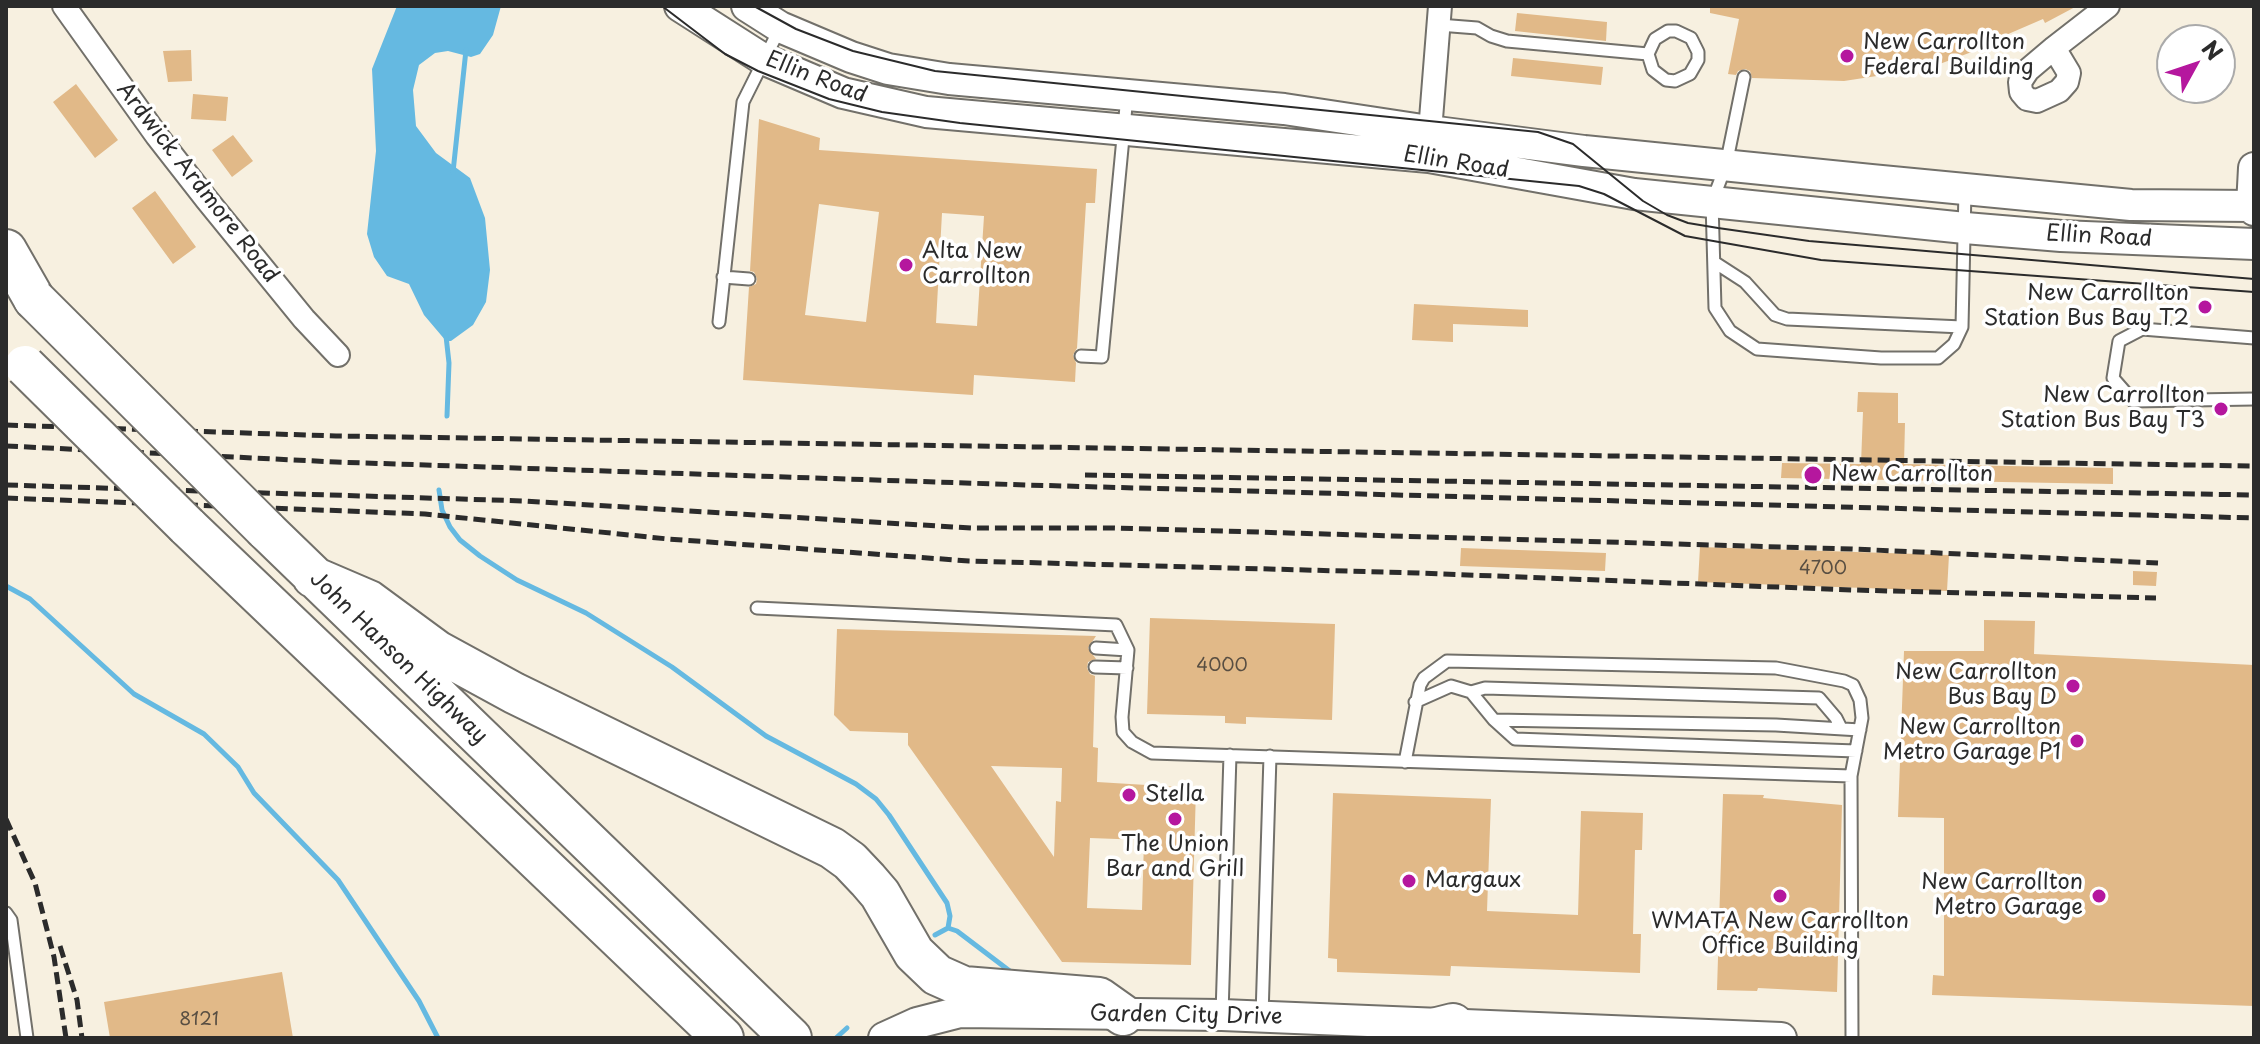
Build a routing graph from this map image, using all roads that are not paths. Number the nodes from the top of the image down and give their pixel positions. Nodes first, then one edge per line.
1 (64, 6) edge
2 (680, 6) edge
3 (747, 6) edge
4 (2108, 6) edge
5 (1439, 15) edge
6 (780, 27) junction
7 (2054, 48) dead end
8 (1648, 54) junction
9 (763, 59) junction
10 (1744, 77) dead end
11 (1128, 96) junction
12 (1125, 130) junction
13 (1429, 144) junction
14 (1726, 165) junction
15 (2254, 168) edge
16 (1965, 189) junction
17 (1712, 202) junction
18 (2253, 207) edge
19 (1965, 228) junction
20 (2254, 244) edge
21 (6, 250) edge
22 (1714, 262) junction
23 (723, 277) junction
24 (749, 279) dead end
25 (20, 287) edge
26 (719, 322) dead end
27 (1962, 327) junction
28 (2254, 338) edge
29 (12, 355) edge
30 (338, 355) dead end
31 (1081, 356) dead end
32 (2254, 399) edge
33 (313, 577) junction
34 (757, 608) dead end
35 (1096, 648) dead end
36 (1128, 650) junction
37 (1095, 667) dead end
38 (1127, 668) junction
39 (1471, 692) junction
40 (1415, 702) junction
41 (1494, 720) junction
42 (1841, 728) junction
43 (1860, 730) junction
44 (1856, 751) junction
45 (1230, 755) junction
46 (1270, 756) junction
47 (1405, 762) junction
48 (1851, 776) junction
49 (6, 913) edge
50 (1123, 1015) junction
51 (1222, 1015) junction
52 (1262, 1016) junction
53 (1453, 1024) junction
54 (777, 1025) edge
55 (1731, 1037) edge
56 (27, 1038) edge
57 (723, 1038) edge
58 (884, 1038) edge
59 (1397, 1038) edge
60 (1781, 1038) edge
61 (1852, 1038) edge

1 - 30 street, Ardwick Ardmore Road
2 - 9 street, Ellin Road
3 - 6 street, Ellin Road
4 - 7 street
5 - 8 lane
5 - 13 street
6 - 9 lane
6 - 11 street, Ellin Road
8 - 8 lane
9 - 12 street, Ellin Road
9 - 23 lane
10 - 14 lane
11 - 12 lane
11 - 13 street, Ellin Road
12 - 13 street, Ellin Road
12 - 31 lane
13 - 14 street, Ellin Road
13 - 17 street, Ellin Road
14 - 16 street, Ellin Road
14 - 17 lane
15 - 18 street
16 - 18 street, Ellin Road
16 - 19 lane
17 - 19 street, Ellin Road
17 - 22 lane
19 - 20 street, Ellin Road
19 - 27 lane
21 - 25 highway, John Hanson Highway
22 - 27 lane
22 - 27 lane
23 - 24 lane
23 - 26 lane
25 - 33 highway, John Hanson Highway, bridge
28 - 32 lane
29 - 57 highway, bridge
33 - 50 highway
33 - 54 highway, John Hanson Highway
34 - 36 lane
35 - 36 lane
36 - 38 lane
37 - 38 lane
38 - 45 lane
39 - 40 lane
39 - 41 lane
39 - 42 lane
40 - 43 lane
40 - 47 lane
41 - 42 lane
41 - 44 lane
42 - 43 lane
43 - 44 lane
44 - 48 lane
45 - 46 lane
45 - 51 lane
46 - 47 lane
46 - 52 lane
47 - 48 lane
48 - 61 lane
49 - 56 lane
50 - 51 street, Garden City Drive
50 - 58 street, Garden City Drive
51 - 52 street, Garden City Drive
52 - 53 street, Garden City Drive
53 - 55 street, Garden City Drive
53 - 59 highway
55 - 60 street, Garden City Drive

